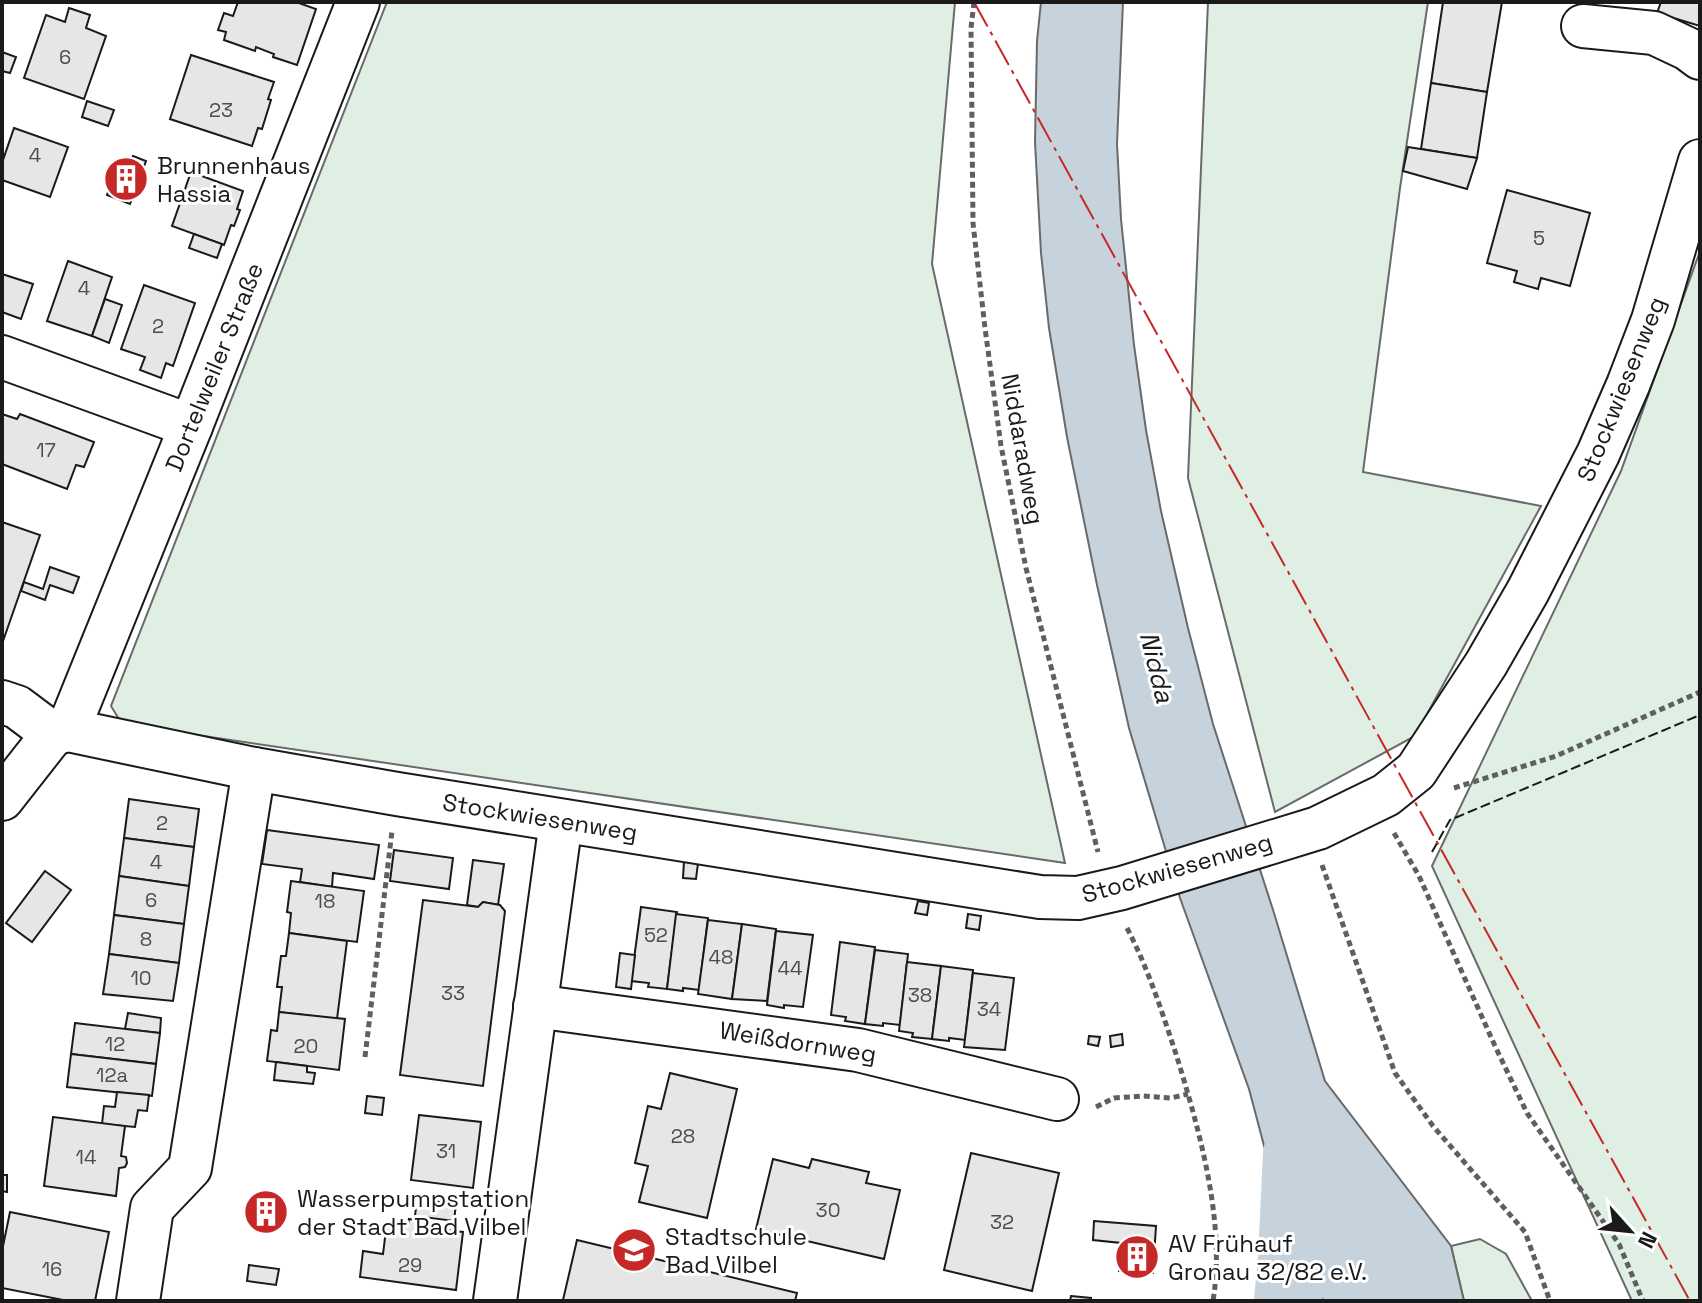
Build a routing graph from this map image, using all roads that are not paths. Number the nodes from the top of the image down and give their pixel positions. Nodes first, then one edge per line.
1 (358, 2) edge
2 (1583, 26) dead end
3 (1700, 58) edge
4 (1700, 161) edge
5 (2, 357) edge
6 (191, 426) junction
7 (2, 702) edge
8 (60, 732) junction
9 (254, 769) junction
10 (5, 797) edge
11 (561, 821) junction
12 (535, 1006) junction
13 (1057, 1099) road end
14 (138, 1301) edge
15 (495, 1301) edge

1 - 6 street, Dortelweiler Straße
2 - 3 street
4 - 11 street, Stockwiesenweg
5 - 6 street
6 - 8 street, Dortelweiler Straße
7 - 8 street
8 - 9 street, Stockwiesenweg
8 - 10 street, Dortelweiler Straße
9 - 11 street, Stockwiesenweg
9 - 14 street
11 - 12 street
12 - 13 street, Weißdornweg
12 - 15 street

